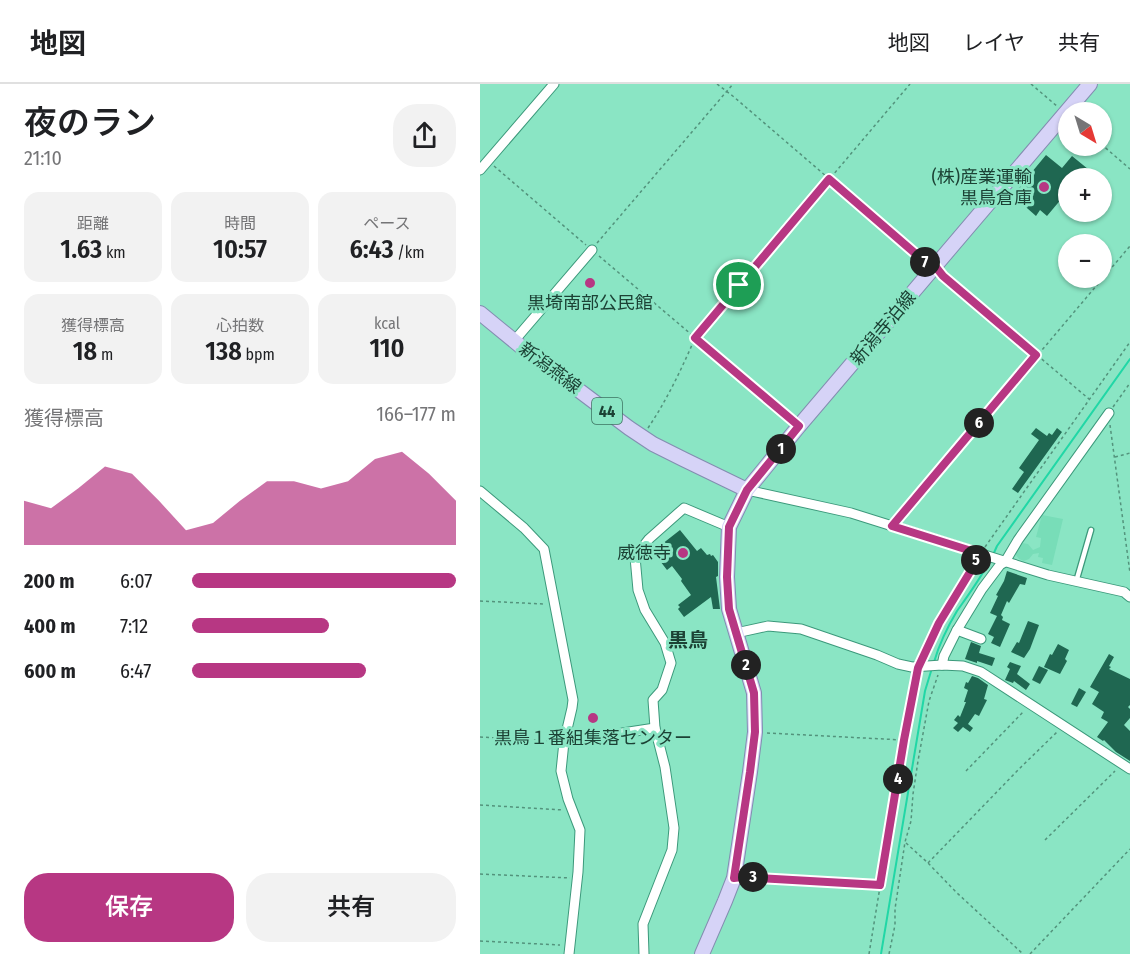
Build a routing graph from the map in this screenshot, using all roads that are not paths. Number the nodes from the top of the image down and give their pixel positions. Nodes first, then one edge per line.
1 (554, 84) edge
2 (1090, 84) edge
3 (480, 170) edge
4 (592, 250) road end
5 (480, 313) edge
6 (514, 341) junction
7 (1109, 413) road end
8 (747, 490) junction
9 (480, 491) edge
10 (729, 527) junction
11 (1091, 530) dead end
12 (982, 554) junction
13 (1003, 561) junction
14 (1076, 582) junction
15 (1130, 597) edge
16 (957, 630) junction
17 (736, 633) junction
18 (981, 639) dead end
19 (940, 665) junction
20 (921, 667) junction
21 (655, 728) junction
22 (564, 742) junction
23 (1126, 767) edge
24 (570, 950) edge
25 (644, 954) edge
26 (702, 954) edge

1 - 3 street
2 - 8 main road, 新潟寺泊線
4 - 6 street
5 - 6 main road, 新潟燕線 / 44
6 - 8 main road, 新潟燕線 / 44
7 - 13 street
8 - 10 main road, 新潟寺泊線
8 - 12 street
9 - 22 street
10 - 17 main road
10 - 21 street
11 - 14 lane
12 - 13 street
12 - 20 street
13 - 14 street
13 - 16 street
14 - 15 street
16 - 18 street
16 - 19 street
17 - 20 street
17 - 26 main road
19 - 20 street
19 - 23 street
21 - 22 street
21 - 25 street
22 - 24 street

